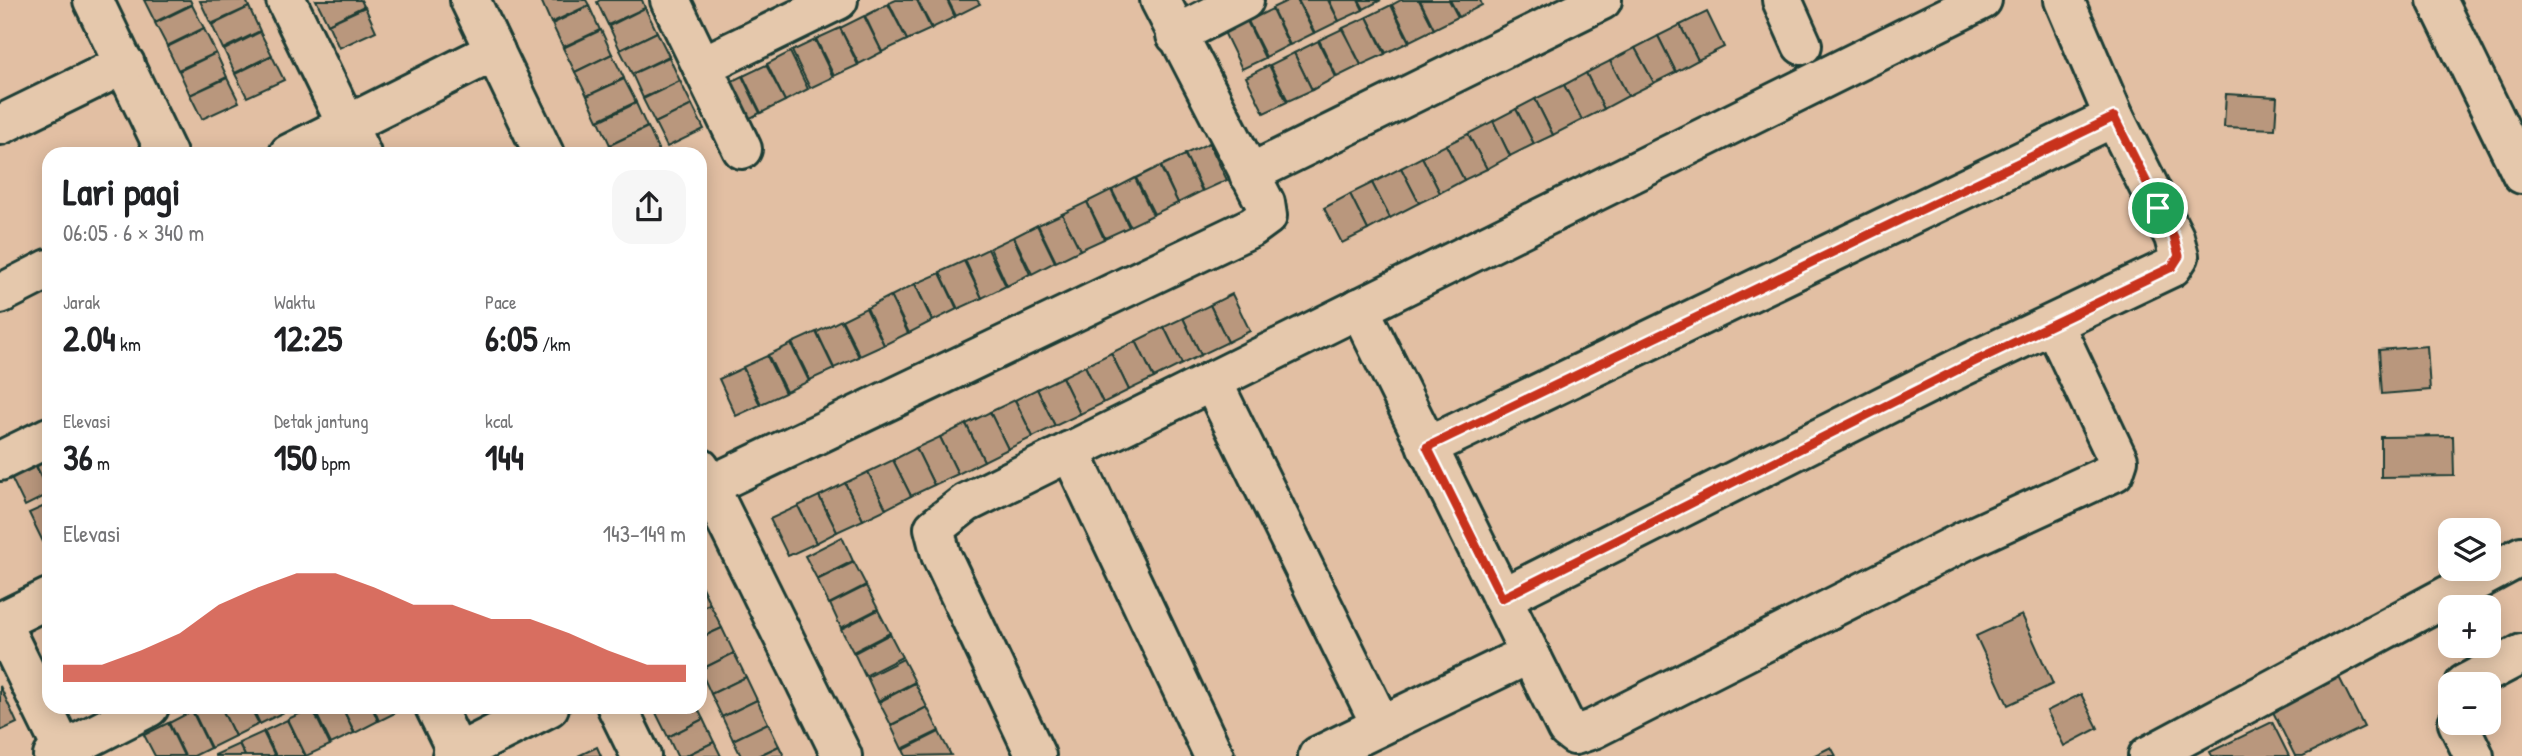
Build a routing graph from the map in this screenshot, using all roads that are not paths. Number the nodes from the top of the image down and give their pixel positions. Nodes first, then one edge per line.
1 (93, 0) edge
2 (286, 0) edge
3 (470, 0) edge
4 (670, 0) edge
5 (838, 0) edge
6 (1160, 0) edge
7 (1244, 0) edge
8 (1602, 0) edge
9 (1782, 0) edge
10 (1982, 0) edge
11 (2064, 0) edge
12 (2437, 0) edge
13 (1176, 35) junction
14 (1802, 45) dead end
15 (495, 51) junction
16 (125, 64) junction
17 (702, 66) junction
18 (2114, 117) junction
19 (0, 125) edge
20 (355, 140) edge
21 (164, 147) edge
22 (322, 147) edge
23 (541, 147) edge
24 (742, 149) dead end
25 (1249, 174) junction
26 (2522, 174) edge
27 (42, 273) edge
28 (0, 293) edge
29 (1359, 308) junction
30 (2054, 325) junction
31 (1212, 381) junction
32 (42, 440) edge
33 (1427, 447) junction
34 (1070, 451) junction
35 (0, 461) edge
36 (707, 476) edge
37 (707, 481) edge
38 (2522, 556) edge
39 (1502, 598) junction
40 (42, 601) edge
41 (0, 622) edge
42 (1529, 654) junction
43 (2522, 654) edge
44 (2488, 672) edge
45 (42, 713) edge
46 (43, 714) edge
47 (136, 714) edge
48 (438, 714) edge
49 (535, 714) edge
50 (620, 714) edge
51 (1381, 725) junction
52 (2464, 735) edge
53 (61, 754) edge
54 (456, 755) edge
55 (641, 756) edge
56 (842, 756) edge
57 (1037, 756) edge
58 (1214, 756) edge
59 (1318, 756) edge
60 (2148, 756) edge
61 (2474, 756) edge

1 - 16 street
2 - 20 street
3 - 15 street
4 - 17 street
5 - 17 street
6 - 13 street
7 - 13 street
8 - 25 street
9 - 14 street
10 - 29 street
11 - 18 street
12 - 26 street
13 - 25 street
15 - 20 street
15 - 23 street
16 - 19 street
16 - 21 street
17 - 24 street
18 - 30 street
18 - 33 street
20 - 22 street
25 - 36 street
27 - 28 street
29 - 31 street
29 - 33 street
30 - 39 street
30 - 42 street
31 - 34 street
31 - 51 street
32 - 35 street
33 - 39 street
34 - 57 street
34 - 58 street
37 - 56 street
38 - 60 street
39 - 42 street
40 - 41 street
41 - 45 street
42 - 51 street
43 - 44 street
46 - 53 street
47 - 53 street
48 - 54 street
49 - 54 street
50 - 55 street
51 - 59 street
52 - 61 street

